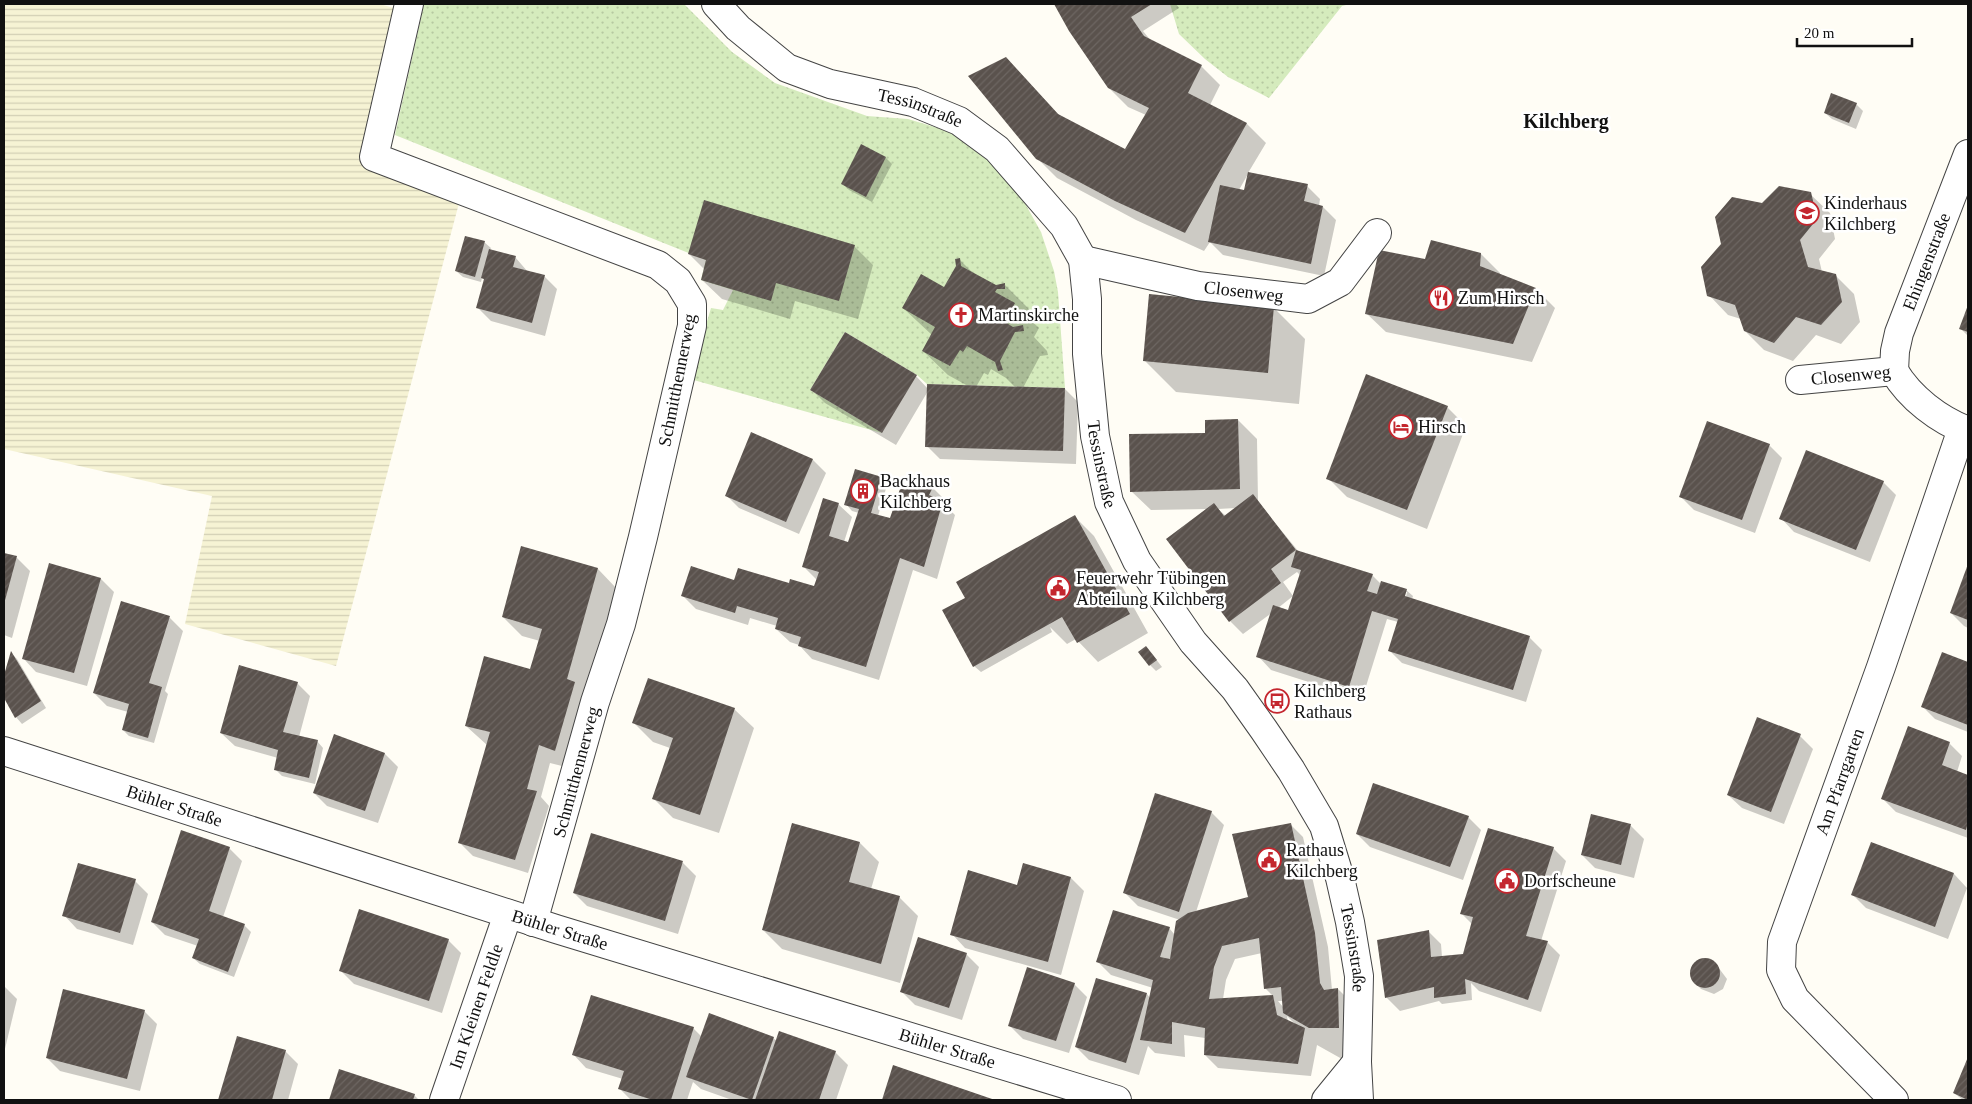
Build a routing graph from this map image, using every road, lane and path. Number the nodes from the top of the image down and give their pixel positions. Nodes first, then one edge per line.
1 (409, 4) edge
2 (716, 4) edge
3 (1968, 154) edge
4 (1376, 233) dead end
5 (1084, 260) junction
6 (1894, 371) junction
7 (1800, 380) dead end
8 (1965, 430) edge
9 (4, 751) edge
10 (521, 918) junction
11 (1357, 1062) junction
12 (1101, 1098) edge
13 (444, 1100) edge
14 (1326, 1100) edge
15 (1359, 1100) edge
16 (1894, 1100) edge

1 - 10 street, Schmitthennerweg
2 - 5 street, Tessinstraße
3 - 6 street, Ehingenstraße
4 - 5 street, Closenweg
5 - 11 street, Tessinstraße
6 - 7 street, Closenweg
6 - 8 street, Closenweg
8 - 16 street, Am Pfarrgarten
9 - 10 street, Bühler Straße
10 - 12 street, Bühler Straße
10 - 13 street, Im Kleinen Feldle
11 - 14 street
11 - 15 street, Tessinstraße

